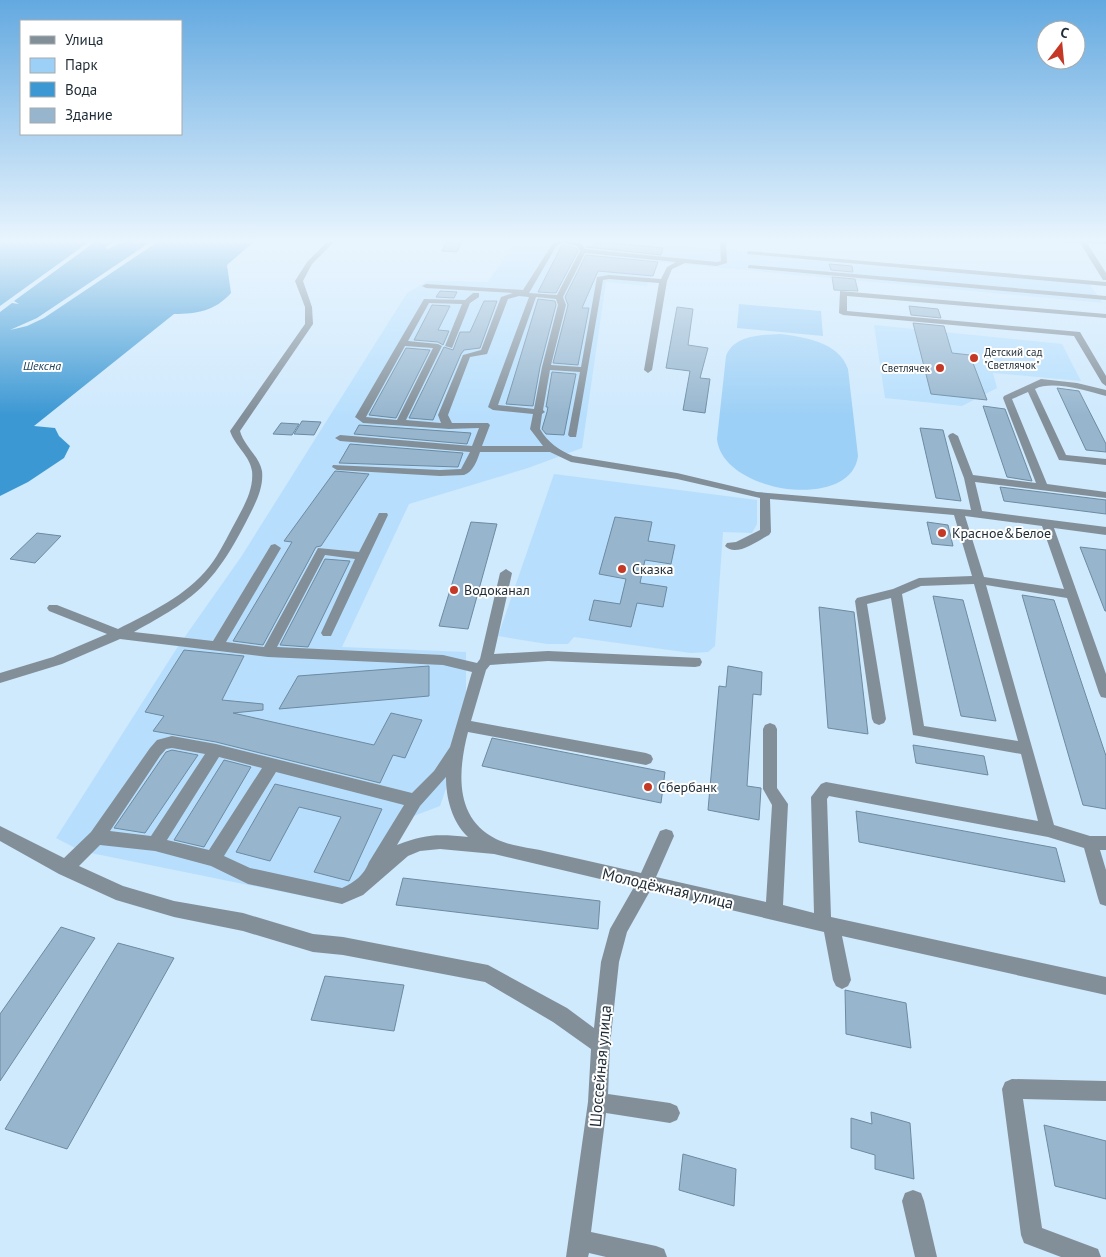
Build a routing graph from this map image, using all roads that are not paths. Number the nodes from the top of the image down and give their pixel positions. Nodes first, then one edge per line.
1 (505, 297) edge
2 (306, 298) edge
3 (471, 298) edge
4 (525, 298) edge
5 (560, 298) edge
6 (597, 298) edge
7 (660, 298) edge
8 (843, 298) edge
9 (881, 298) edge
10 (467, 302) junction
11 (971, 315) junction
12 (1106, 316) edge
13 (403, 343) junction
14 (438, 346) junction
15 (457, 352) junction
16 (546, 367) junction
17 (584, 370) junction
18 (648, 370) dead end
19 (1106, 383) edge
20 (1030, 388) junction
21 (1106, 393) edge
22 (493, 407) junction
23 (540, 412) junction
24 (400, 422) junction
25 (485, 424) junction
26 (449, 426) junction
27 (573, 435) dead end
28 (953, 436) dead end
29 (340, 438) dead end
30 (552, 448) junction
31 (476, 449) junction
32 (1106, 462) edge
33 (337, 467) dead end
34 (970, 478) junction
35 (1043, 488) junction
36 (1106, 495) edge
37 (765, 496) junction
38 (960, 514) junction
39 (977, 514) junction
40 (383, 515) dead end
41 (1047, 524) junction
42 (1106, 531) edge
43 (731, 546) dead end
44 (275, 548) dead end
45 (362, 556) junction
46 (506, 573) dead end
47 (979, 580) junction
48 (896, 592) junction
49 (1071, 594) junction
50 (53, 608) dead end
51 (327, 633) dead end
52 (119, 634) junction
53 (217, 646) junction
54 (268, 652) junction
55 (1092, 652) junction
56 (1106, 654) edge
57 (695, 662) dead end
58 (483, 664) junction
59 (0, 678) edge
60 (1106, 693) edge
61 (879, 718) dead end
62 (463, 725) junction
63 (770, 729) dead end
64 (456, 748) junction
65 (1027, 749) junction
66 (216, 750) junction
67 (646, 759) dead end
68 (272, 765) junction
69 (415, 801) junction
70 (1048, 830) junction
71 (0, 833) edge
72 (666, 836) dead end
73 (97, 837) junction
74 (1090, 843) junction
75 (1106, 843) edge
76 (155, 844) junction
77 (494, 848) junction
78 (213, 859) junction
79 (65, 868) junction
80 (371, 875) junction
81 (645, 883) junction
82 (1106, 898) edge
83 (774, 912) junction
84 (827, 924) junction
85 (842, 980) dead end
86 (1106, 986) edge
87 (601, 1044) junction
88 (1106, 1091) edge
89 (598, 1102) junction
90 (670, 1113) dead end
91 (913, 1201) dead end
92 (578, 1249) edge
93 (656, 1257) edge
94 (926, 1257) edge
95 (1090, 1257) edge

1 - 15 street
2 - 52 street
3 - 10 street
4 - 22 street
5 - 16 street
6 - 17 street
7 - 18 street
8 - 11 street
9 - 11 street
10 - 13 street
10 - 15 street
11 - 12 street
11 - 19 street
13 - 14 street
13 - 24 street
14 - 15 street
14 - 24 street
15 - 26 street
16 - 17 street
16 - 23 street
17 - 27 street
20 - 21 street
20 - 32 street
20 - 35 street
22 - 23 street
22 - 25 street
23 - 30 street
24 - 26 street
25 - 26 street
25 - 31 street
28 - 34 street
29 - 31 street
30 - 31 street
30 - 37 street
31 - 33 street
34 - 35 street
34 - 39 street
35 - 36 street
37 - 38 street
37 - 43 street
38 - 39 street
38 - 47 street
39 - 41 street
40 - 45 street
41 - 42 street
41 - 49 street
44 - 53 street
45 - 51 street
45 - 54 street
46 - 58 street, Молодёжная улица
47 - 48 street
47 - 49 street
47 - 65 street
48 - 61 street
48 - 65 street
49 - 55 street
50 - 52 street
52 - 53 street
52 - 59 street
53 - 54 street
54 - 58 street
55 - 56 street
55 - 60 street
57 - 58 street
58 - 62 street, Молодёжная улица
62 - 64 street, Молодёжная улица
62 - 67 street
63 - 83 street
64 - 69 street
64 - 77 street, Молодёжная улица
65 - 70 street
66 - 68 street
66 - 73 street
66 - 76 street
68 - 69 street
68 - 78 street
69 - 80 street
70 - 74 street
70 - 84 street
71 - 79 street
72 - 81 street, Шоссейная улица
73 - 76 street
73 - 79 street
74 - 75 street
74 - 82 street
76 - 78 street
77 - 80 street
77 - 81 street, Молодёжная улица
78 - 80 street
79 - 87 street
81 - 83 street, Молодёжная улица
81 - 87 street, Шоссейная улица
83 - 84 street, Молодёжная улица
84 - 85 street
84 - 86 street, Молодёжная улица
87 - 89 street, Шоссейная улица
88 - 95 street
89 - 90 street
89 - 92 street, Шоссейная улица
91 - 94 street
92 - 93 street

